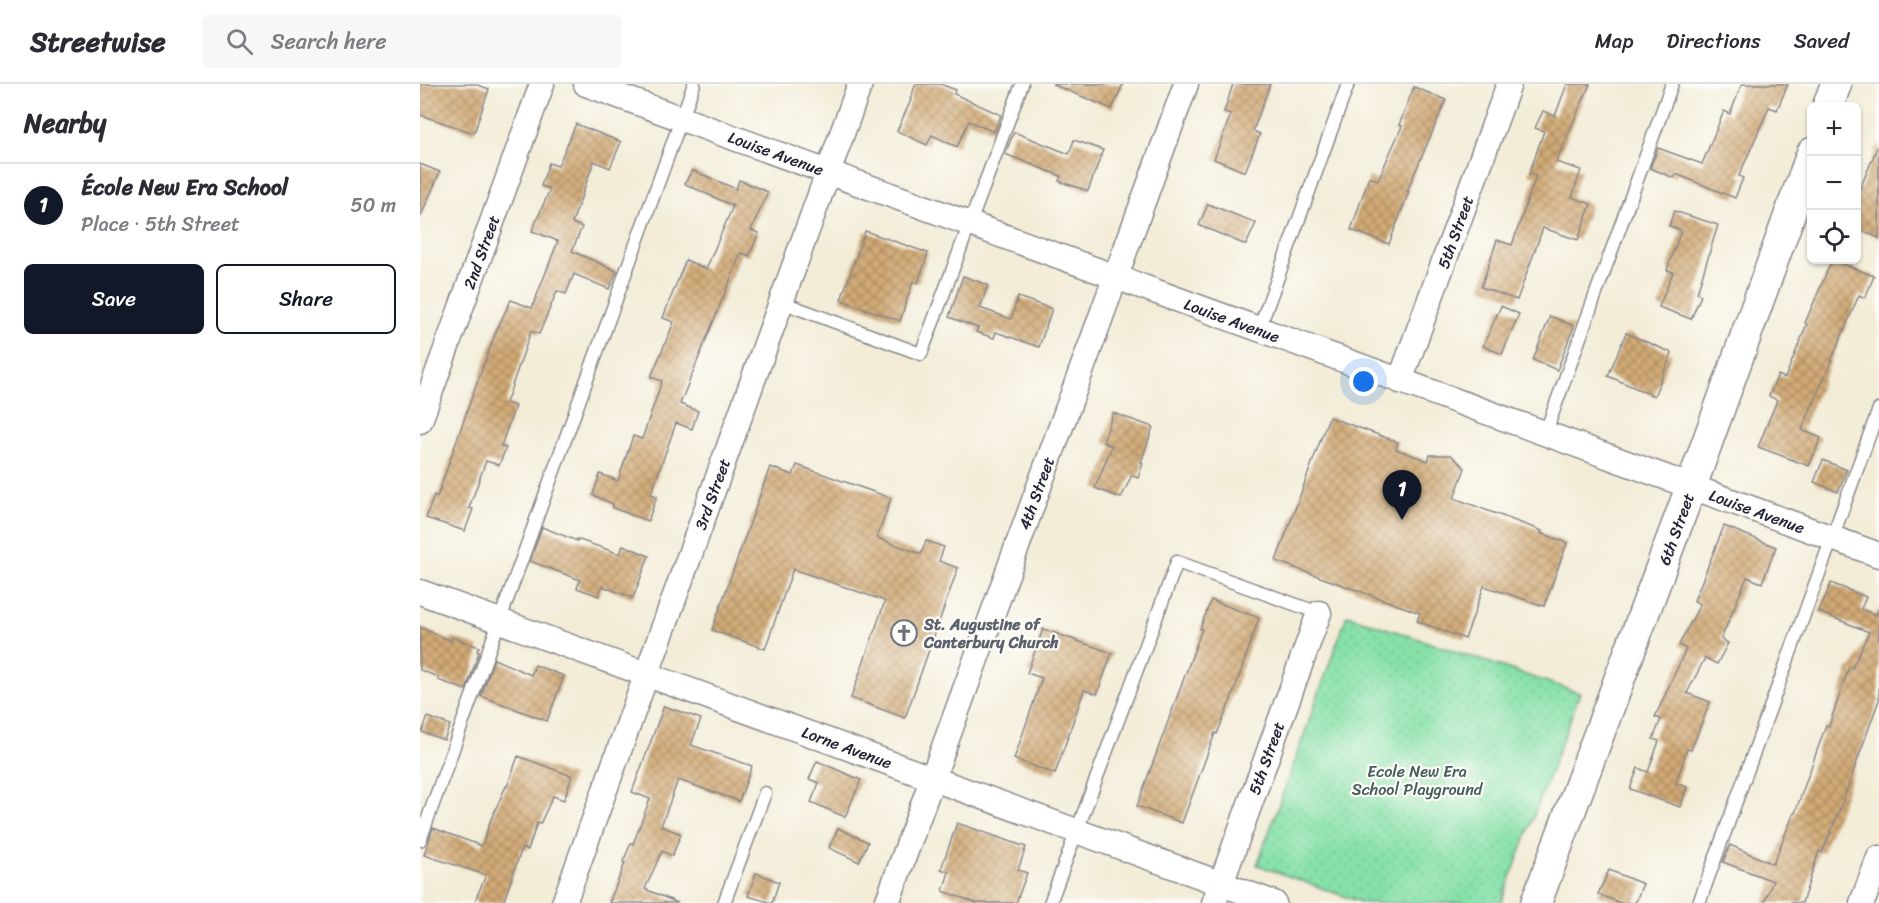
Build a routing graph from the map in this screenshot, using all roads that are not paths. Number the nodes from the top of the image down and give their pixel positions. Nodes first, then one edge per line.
1 (542, 84) edge
2 (586, 84) edge
3 (694, 84) edge
4 (860, 84) edge
5 (1022, 84) edge
6 (1186, 84) edge
7 (1348, 84) edge
8 (1509, 84) edge
9 (1672, 84) edge
10 (1836, 84) edge
11 (1829, 102) edge
12 (681, 119) junction
13 (1811, 156) edge
14 (828, 172) junction
15 (970, 224) junction
16 (1115, 277) junction
17 (781, 302) junction
18 (1258, 329) junction
19 (1400, 381) junction
20 (1879, 409) edge
21 (420, 421) edge
22 (1545, 434) junction
23 (1691, 487) junction
24 (1832, 538) junction
25 (1879, 555) edge
26 (420, 592) edge
27 (1318, 614) joint
28 (500, 621) junction
29 (647, 674) junction
30 (932, 778) junction
31 (765, 793) dead end
32 (1077, 831) junction
33 (420, 840) edge
34 (1879, 858) edge
35 (1217, 893) edge
36 (564, 903) edge
37 (724, 903) edge
38 (887, 903) edge
39 (1050, 903) edge
40 (1274, 903) edge
41 (1536, 903) edge
42 (1699, 903) edge
43 (1862, 903) edge

1 - 21 street, 2nd Street
2 - 12 street, Louise Avenue
3 - 12 lane
4 - 14 street, 3rd Street
5 - 15 lane
6 - 16 street, 4th Street
7 - 18 lane
8 - 19 street, 5th Street
9 - 22 lane
10 - 11 street
12 - 14 street, Louise Avenue
12 - 28 lane
13 - 23 street, 6th Street
14 - 15 street, Louise Avenue
14 - 17 street, 3rd Street
15 - 16 street, Louise Avenue
15 - 17 lane
16 - 18 street, Louise Avenue
16 - 30 street, 4th Street
17 - 29 street, 3rd Street
18 - 19 street, Louise Avenue
19 - 22 street, Louise Avenue
20 - 24 lane
22 - 23 street, Louise Avenue
23 - 24 street, Louise Avenue
23 - 41 street, 6th Street
24 - 25 street, Louise Avenue
24 - 42 lane
26 - 28 street, Lorne Avenue
27 - 32 lane
27 - 35 street, 5th Street
28 - 29 street, Lorne Avenue
28 - 33 lane
29 - 30 street, Lorne Avenue
29 - 36 street, 3rd Street
30 - 32 street, Lorne Avenue
30 - 38 street, 4th Street
31 - 37 lane
32 - 35 street, Lorne Avenue
32 - 39 lane
34 - 43 street
35 - 40 street, Lorne Avenue

